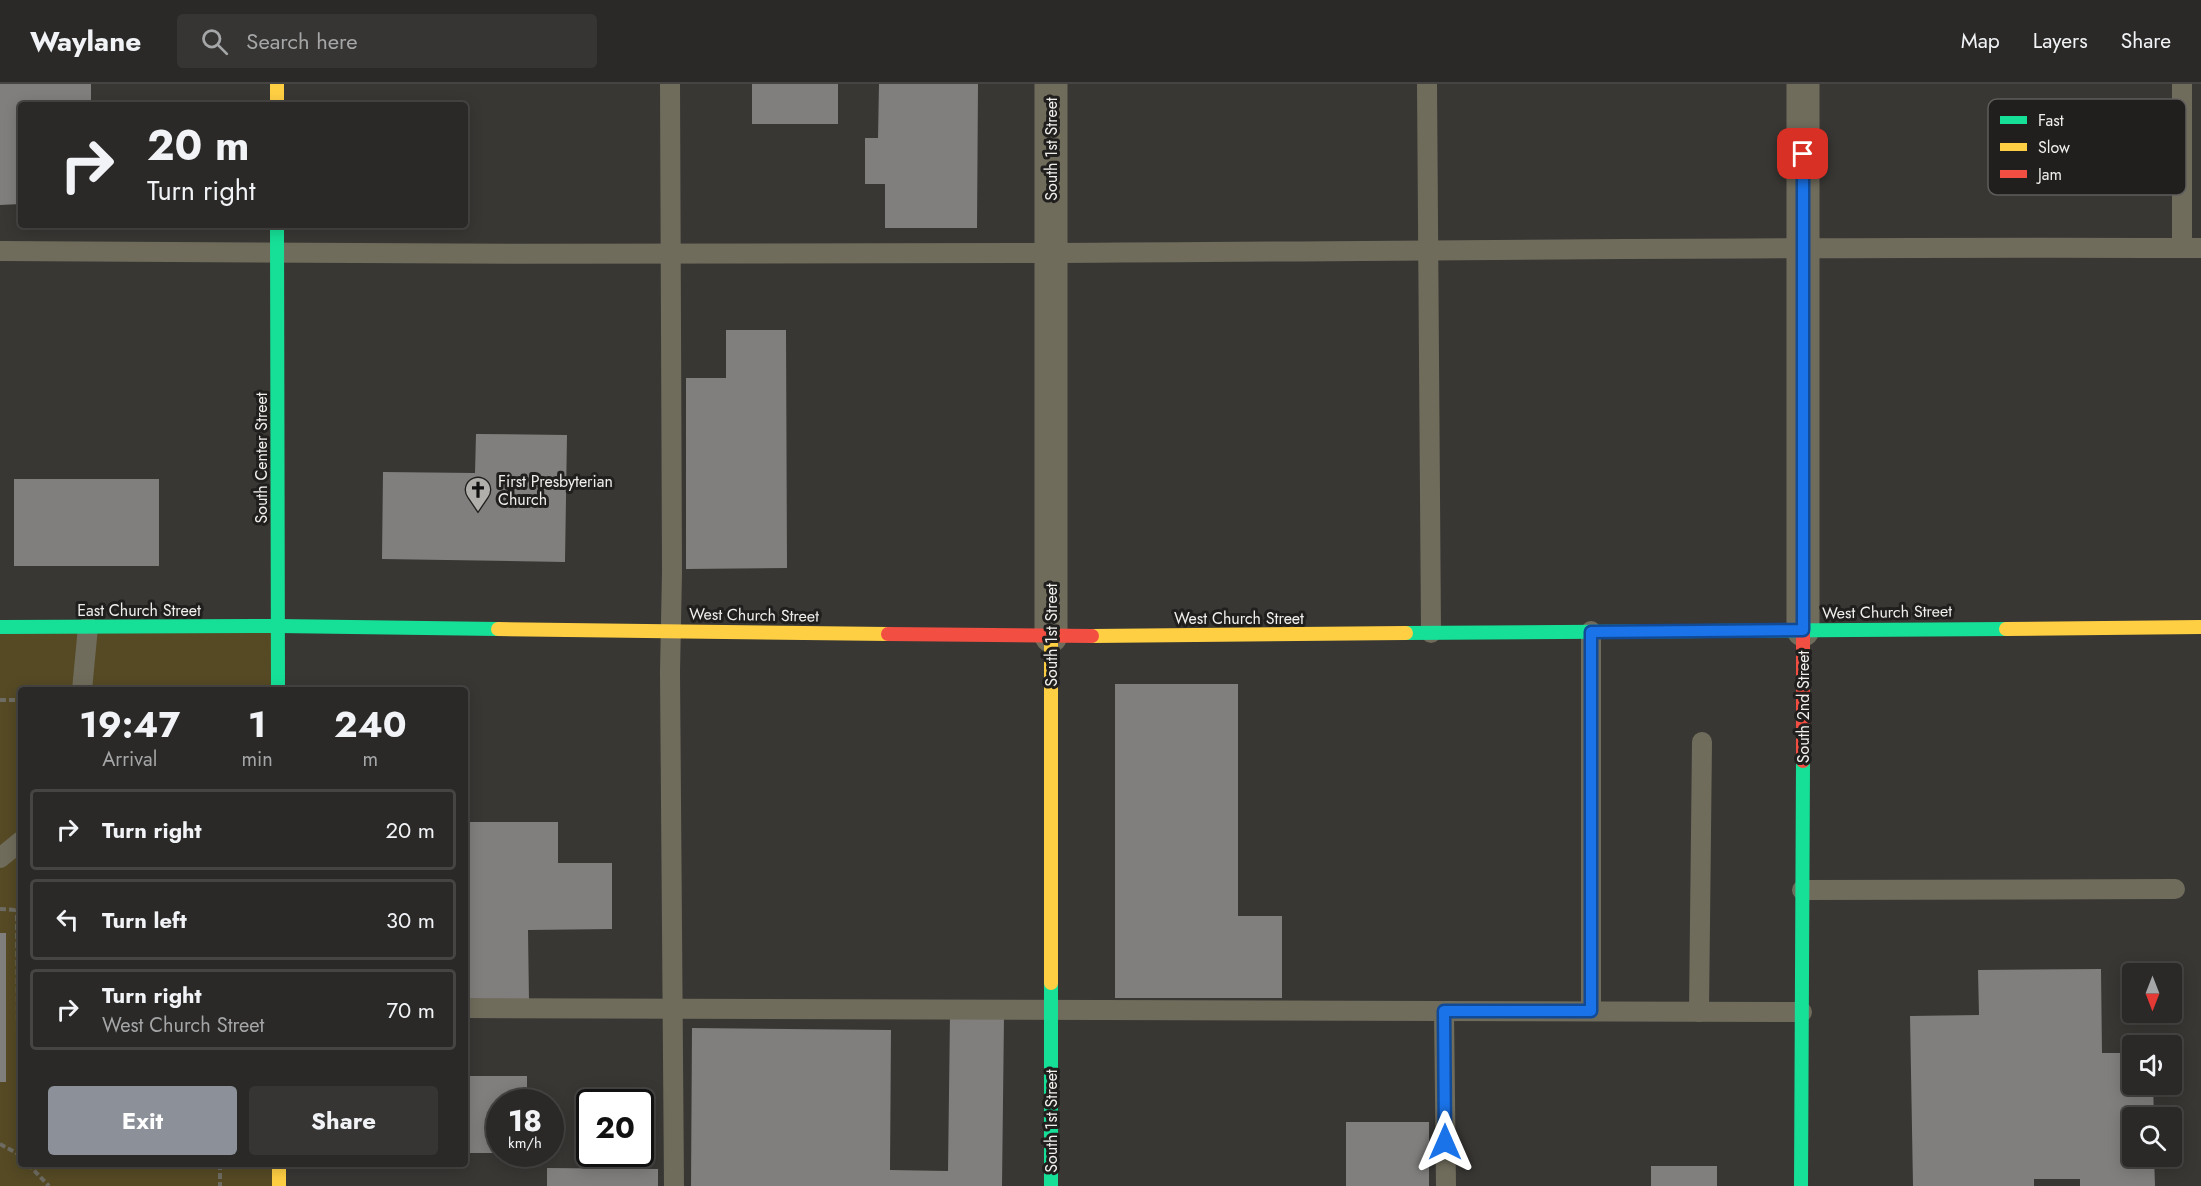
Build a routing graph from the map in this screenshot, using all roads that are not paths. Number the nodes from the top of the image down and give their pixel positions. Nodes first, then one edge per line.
1 (277, 84) edge
2 (670, 84) edge
3 (1051, 84) edge
4 (1427, 84) edge
5 (1803, 84) edge
6 (2182, 84) edge
7 (2183, 99) edge
8 (277, 102) edge
9 (2186, 150) edge
10 (277, 228) edge
11 (1803, 246) junction
12 (2192, 248) edge
13 (0, 250) edge
14 (1428, 250) junction
15 (277, 253) junction
16 (670, 253) junction
17 (1051, 253) junction
18 (278, 626) junction
19 (0, 627) edge
20 (88, 627) junction
21 (2201, 627) edge
22 (1803, 630) junction
23 (670, 631) junction
24 (1591, 632) junction
25 (1431, 633) junction
26 (1051, 636) junction
27 (82, 687) edge
28 (278, 687) edge
29 (1702, 742) dead end
30 (18, 843) edge
31 (0, 858) edge
32 (2175, 889) dead end
33 (1802, 890) junction
34 (468, 1008) edge
35 (672, 1008) junction
36 (1051, 1010) junction
37 (1444, 1011) junction
38 (1591, 1011) junction
39 (1699, 1011) junction
40 (1802, 1011) junction
41 (279, 1167) edge
42 (279, 1186) edge
43 (674, 1186) edge
44 (1051, 1186) edge
45 (1446, 1186) edge
46 (1801, 1186) edge

1 - 8 street
2 - 16 lane
3 - 17 street, South 1st Street
4 - 14 lane
5 - 11 street, South 2nd Street
6 - 7 lane
9 - 12 lane
10 - 15 street, South Center Street
11 - 12 lane
11 - 14 lane
11 - 22 street, South 2nd Street
13 - 15 lane
14 - 17 lane
14 - 25 lane
15 - 16 lane
15 - 18 street, South Center Street
16 - 17 lane
16 - 23 lane
17 - 26 street, South 1st Street
18 - 20 street, East Church Street
18 - 23 street, West Church Street
18 - 28 street, South Center Street
19 - 20 street, East Church Street
20 - 27 lane
21 - 22 street, West Church Street
22 - 24 street, West Church Street
22 - 33 street, South 2nd Street
23 - 26 street, West Church Street
23 - 35 lane
24 - 25 street, West Church Street
24 - 38 lane
25 - 26 street, West Church Street
26 - 36 street, South 1st Street
29 - 39 lane
30 - 31 lane
32 - 33 lane
33 - 40 street, South 2nd Street
34 - 35 lane
35 - 36 lane
35 - 43 lane
36 - 37 lane
36 - 44 street, South 1st Street
37 - 38 lane
37 - 45 lane
38 - 39 lane
39 - 40 lane
40 - 46 street, South 2nd Street
41 - 42 street

